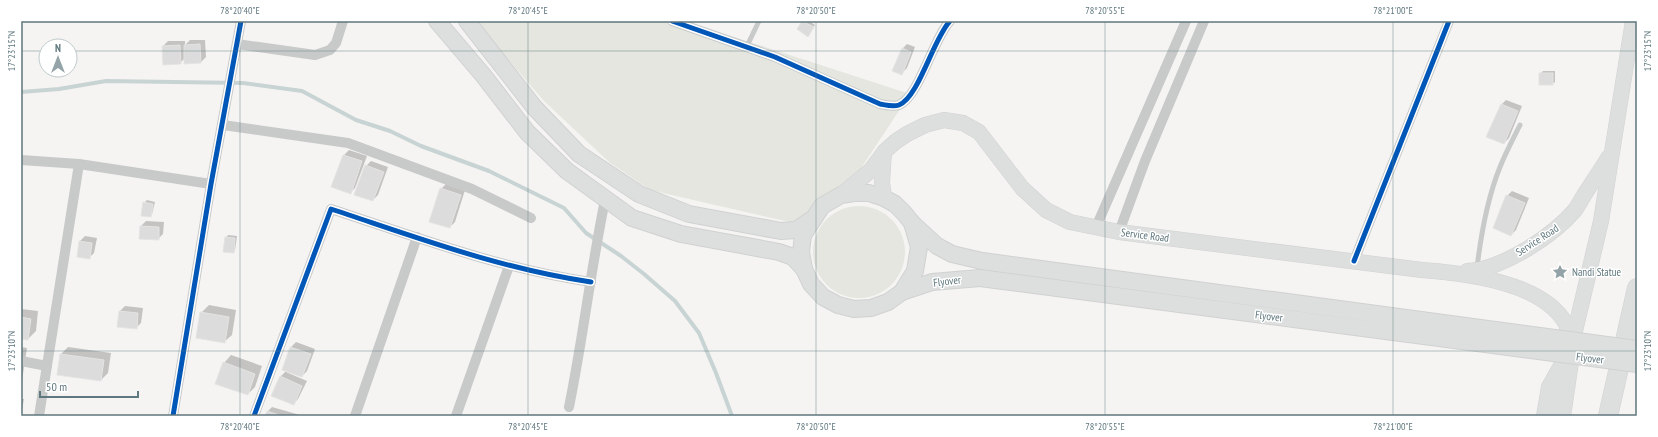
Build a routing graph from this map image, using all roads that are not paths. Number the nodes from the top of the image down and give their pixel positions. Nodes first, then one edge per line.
1 (241, 21) edge
2 (343, 21) edge
3 (437, 21) edge
4 (466, 21) edge
5 (672, 21) edge
6 (759, 21) edge
7 (950, 21) edge
8 (1186, 21) edge
9 (1204, 21) edge
10 (1449, 21) edge
11 (1633, 21) edge
12 (237, 44) junction
13 (747, 46) junction
14 (222, 124) junction
15 (1520, 125) dead end
16 (884, 151) junction
17 (1610, 154) junction
18 (21, 160) edge
19 (79, 164) junction
20 (211, 184) junction
21 (841, 195) junction
22 (884, 198) junction
23 (605, 200) junction
24 (531, 218) dead end
25 (812, 220) junction
26 (912, 224) junction
27 (1096, 227) junction
28 (1119, 232) junction
29 (417, 237) junction
30 (1354, 261) junction
31 (509, 266) junction
32 (804, 269) junction
33 (1477, 271) junction
34 (1454, 272) junction
35 (591, 282) junction
36 (1637, 288) edge
37 (902, 292) junction
38 (1571, 348) junction
39 (1637, 349) edge
40 (21, 361) edge
41 (1637, 364) edge
42 (47, 366) junction
43 (569, 406) dead end
44 (39, 416) edge
45 (173, 416) edge
46 (254, 416) edge
47 (355, 416) edge
48 (456, 416) edge
49 (1544, 416) edge
50 (1561, 416) edge
51 (1608, 416) edge

1 - 12 street
2 - 12 street
3 - 23 main road
4 - 25 main road
5 - 13 street
6 - 13 lane
7 - 13 street
8 - 27 street
9 - 28 street
10 - 30 street
11 - 17 main road, Service Road
12 - 14 street
14 - 20 street
14 - 24 street
15 - 33 lane
16 - 21 main road, Service Road
16 - 22 main road
16 - 27 main road, Service Road
17 - 33 main road, Service Road
17 - 38 main road, Service Road
18 - 19 street
19 - 20 street
19 - 42 street
20 - 45 street
21 - 22 main road
21 - 25 main road
22 - 26 main road
23 - 32 main road
23 - 35 street
25 - 32 main road
26 - 37 main road
26 - 39 main road, Flyover, bridge
27 - 28 main road, Service Road
28 - 30 main road, Service Road
29 - 31 street
29 - 46 street
29 - 47 street
30 - 34 main road, Service Road
31 - 35 street
31 - 48 street
32 - 37 main road
33 - 34 main road, Service Road
34 - 38 main road, Service Road
35 - 43 street
36 - 51 highway
37 - 41 main road, Flyover, bridge
38 - 49 main road, Service Road
38 - 50 highway
40 - 42 street
42 - 44 street

